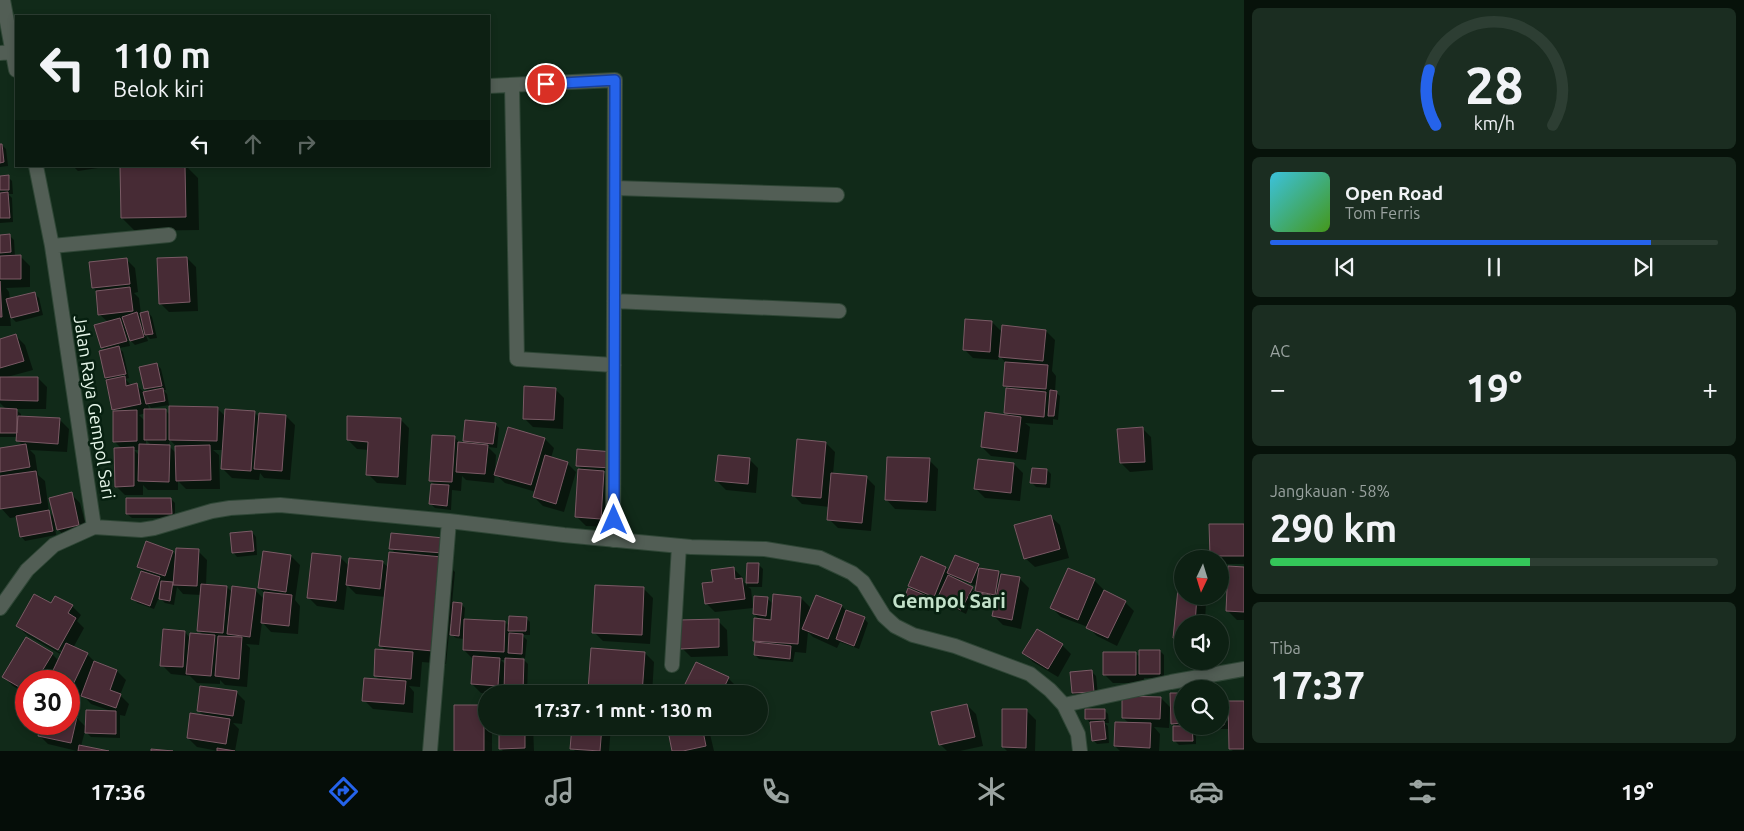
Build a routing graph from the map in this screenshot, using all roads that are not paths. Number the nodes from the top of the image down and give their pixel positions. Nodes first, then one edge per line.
1 (3, 0) edge
2 (6, 53) edge
3 (15, 68) edge
4 (512, 85) junction
5 (490, 86) edge
6 (36, 167) edge
7 (615, 188) junction
8 (837, 195) dead end
9 (169, 235) dead end
10 (52, 246) junction
11 (614, 301) junction
12 (838, 311) dead end
13 (614, 365) junction
14 (449, 521) junction
15 (94, 527) junction
16 (614, 540) junction
17 (680, 546) junction
18 (0, 608) edge
19 (672, 666) dead end
20 (1244, 669) edge
21 (1064, 705) junction
22 (430, 751) edge
23 (1080, 751) edge

1 - 2 street
2 - 3 street
4 - 5 street
4 - 7 street
4 - 13 street
6 - 10 street, Jalan Raya Gempol Sari
7 - 8 street
7 - 11 street
9 - 10 street
10 - 15 street, Jalan Raya Gempol Sari
11 - 12 street
11 - 13 street
13 - 16 street
14 - 15 street
14 - 16 street
14 - 22 street
15 - 18 street
16 - 17 street
17 - 19 street
17 - 21 street
20 - 21 street
21 - 23 street

